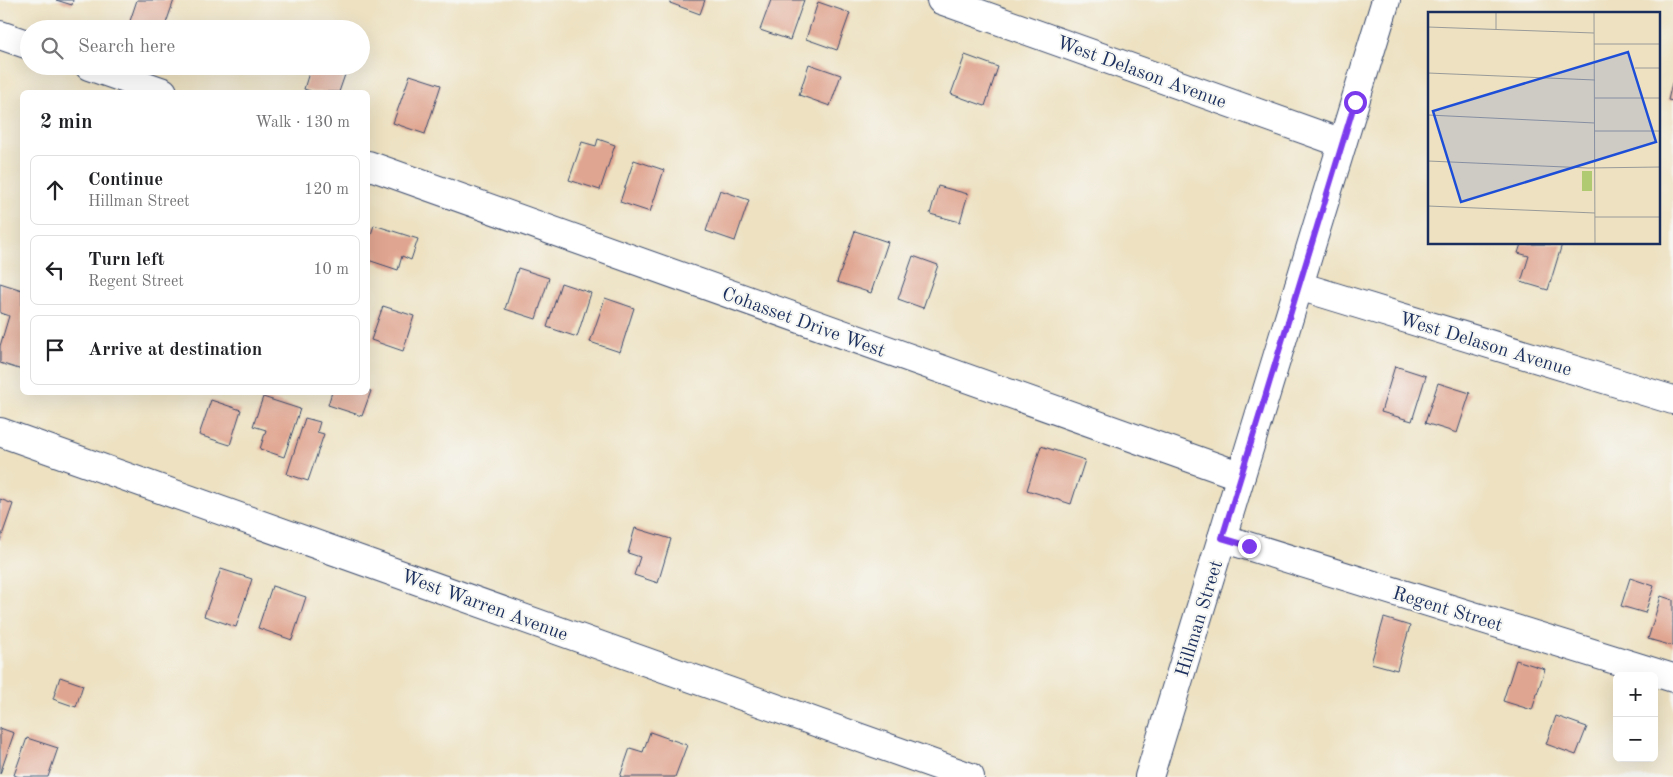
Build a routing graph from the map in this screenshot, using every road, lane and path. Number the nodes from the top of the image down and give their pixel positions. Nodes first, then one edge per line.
1 (941, 0) edge
2 (1386, 0) edge
3 (0, 35) edge
4 (20, 42) edge
5 (115, 75) edge
6 (157, 90) edge
7 (1342, 143) junction
8 (370, 166) edge
9 (1299, 286) junction
10 (1673, 400) edge
11 (0, 432) edge
12 (1241, 476) junction
13 (1222, 538) junction
14 (1673, 678) edge
15 (970, 777) edge
16 (1149, 777) edge

1 - 7 street, West Delason Avenue
2 - 7 street, Hillman Street
3 - 4 street
5 - 6 street
7 - 9 street, Hillman Street
8 - 12 street, Cohasset Drive West
9 - 10 street, West Delason Avenue
9 - 12 street, Hillman Street
11 - 15 street, West Warren Avenue
12 - 13 street, Hillman Street
13 - 14 street, Regent Street
13 - 16 street, Hillman Street

